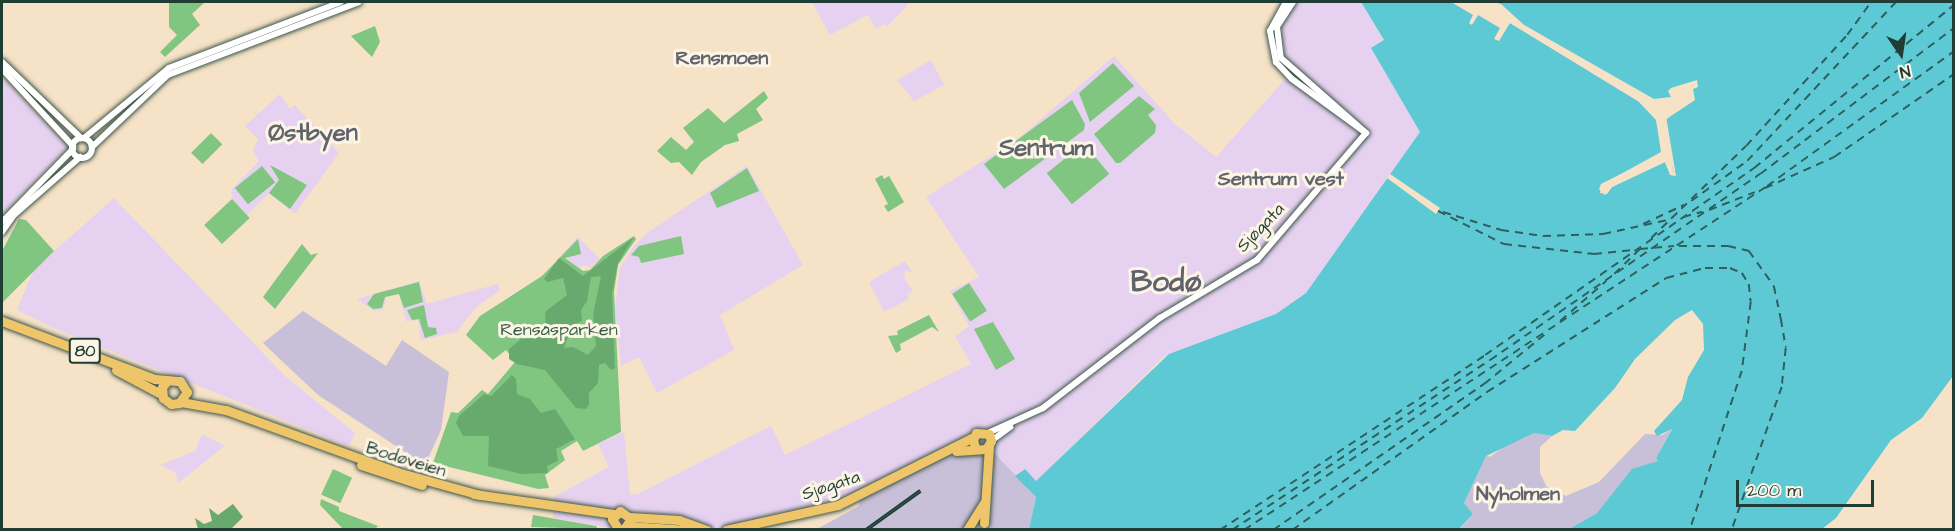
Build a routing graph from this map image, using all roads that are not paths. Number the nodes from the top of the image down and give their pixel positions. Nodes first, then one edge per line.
1 (341, 2) edge
2 (358, 2) edge
3 (1286, 2) edge
4 (1293, 2) edge
5 (2, 62) edge
6 (2, 69) edge
7 (1366, 133) junction
8 (83, 138) junction
9 (92, 147) junction
10 (73, 148) junction
11 (80, 157) junction
12 (2, 222) edge
13 (2, 232) edge
14 (2, 321) edge
15 (2, 328) edge
16 (168, 380) junction
17 (186, 388) junction
18 (161, 394) junction
19 (181, 402) junction
20 (261, 422) junction
21 (989, 440) junction
22 (976, 445) junction
23 (986, 475) junction
24 (984, 503) junction
25 (975, 519) junction
26 (621, 526) edge
27 (985, 526) edge
28 (688, 530) edge
29 (707, 530) edge
30 (726, 530) edge
31 (967, 530) edge

1 - 8 street
2 - 9 street
3 - 7 street
4 - 7 street
5 - 8 street
6 - 10 street
7 - 21 street, Sjøgata
8 - 9 street
8 - 10 street
9 - 11 street
10 - 11 street
10 - 12 street
11 - 13 street
14 - 16 highway, Bodøveien / 80
15 - 18 highway, Bodøveien / 80
16 - 17 highway, Bodøveien / 80
16 - 18 highway
17 - 19 highway
17 - 20 highway, Bodøveien / 80
18 - 19 highway, Bodøveien / 80
19 - 20 highway, Bodøveien / 80
20 - 26 highway, Bodøveien / 80
21 - 22 highway, Sjøgata
21 - 22 highway, Sjøgata
21 - 23 highway
22 - 23 highway
22 - 30 highway, Sjøgata
23 - 24 highway
24 - 25 highway
24 - 27 highway
25 - 27 highway
25 - 31 highway
26 - 28 highway, 80
26 - 29 highway, 80

